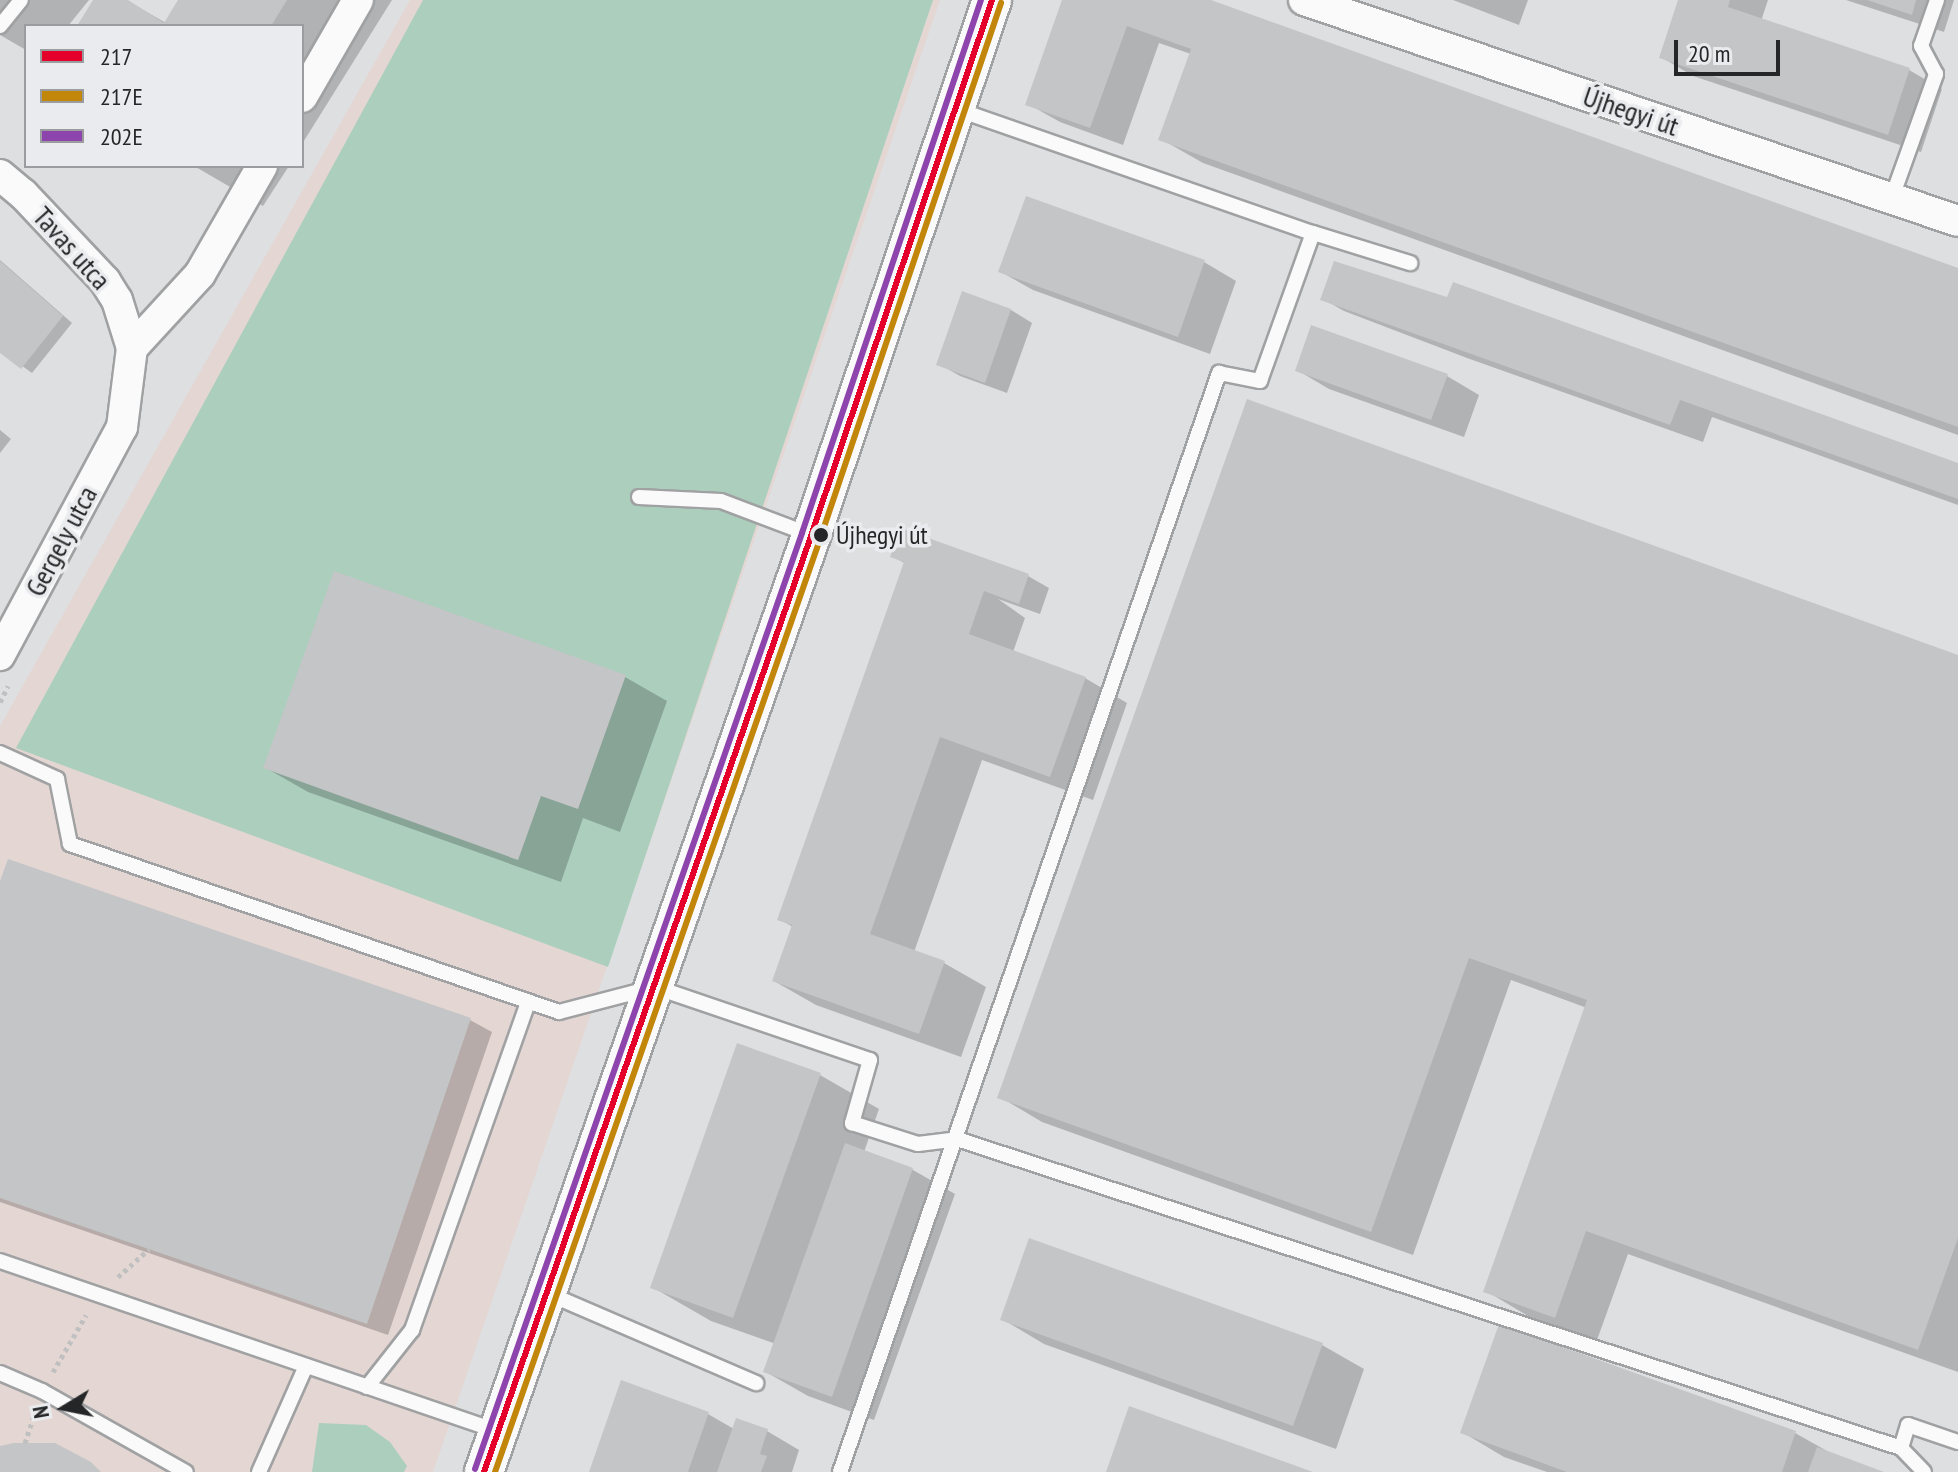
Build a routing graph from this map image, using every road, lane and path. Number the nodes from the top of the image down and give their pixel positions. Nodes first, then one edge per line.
1 (21, 0) edge
2 (358, 0) edge
3 (992, 0) edge
4 (1304, 0) edge
5 (1937, 0) edge
6 (0, 26) edge
7 (304, 94) edge
8 (955, 109) junction
9 (261, 168) edge
10 (0, 175) edge
11 (1891, 200) junction
12 (1958, 221) edge
13 (1313, 233) junction
14 (1410, 263) dead end
15 (132, 348) junction
16 (122, 427) joint
17 (639, 497) dead end
18 (811, 536) junction
19 (0, 655) edge
20 (0, 753) edge
21 (655, 987) junction
22 (528, 1002) junction
23 (957, 1139) junction
24 (149, 1249) dead end
25 (0, 1261) edge
26 (545, 1292) junction
27 (98, 1295) junction
28 (306, 1366) junction
29 (0, 1373) edge
30 (756, 1383) dead end
31 (367, 1387) junction
32 (42, 1391) junction
33 (497, 1431) junction
34 (1958, 1442) edge
35 (25, 1443) dead end
36 (1901, 1448) junction
37 (186, 1472) edge
38 (259, 1472) edge
39 (484, 1472) edge
40 (840, 1472) edge
41 (1924, 1472) edge

1 - 6 lane
2 - 7 street
3 - 8 street
4 - 11 street, Újhegyi út
5 - 11 lane
8 - 13 lane
8 - 18 street
9 - 15 street
10 - 15 street, Tavas utca
11 - 12 street, Újhegyi út
13 - 14 lane
13 - 23 lane
15 - 16 street, Tavas utca
16 - 19 street, Gergely utca
17 - 18 lane
18 - 21 street
20 - 22 lane
21 - 22 lane
21 - 23 lane
21 - 26 street
22 - 31 lane
23 - 36 lane
23 - 40 lane
24 - 27 path
25 - 27 lane
26 - 30 lane
26 - 33 street
27 - 28 lane
27 - 32 path
28 - 31 lane
28 - 38 lane
29 - 32 lane
31 - 33 lane
32 - 35 path
32 - 37 lane
33 - 39 street
34 - 36 lane
36 - 41 lane

